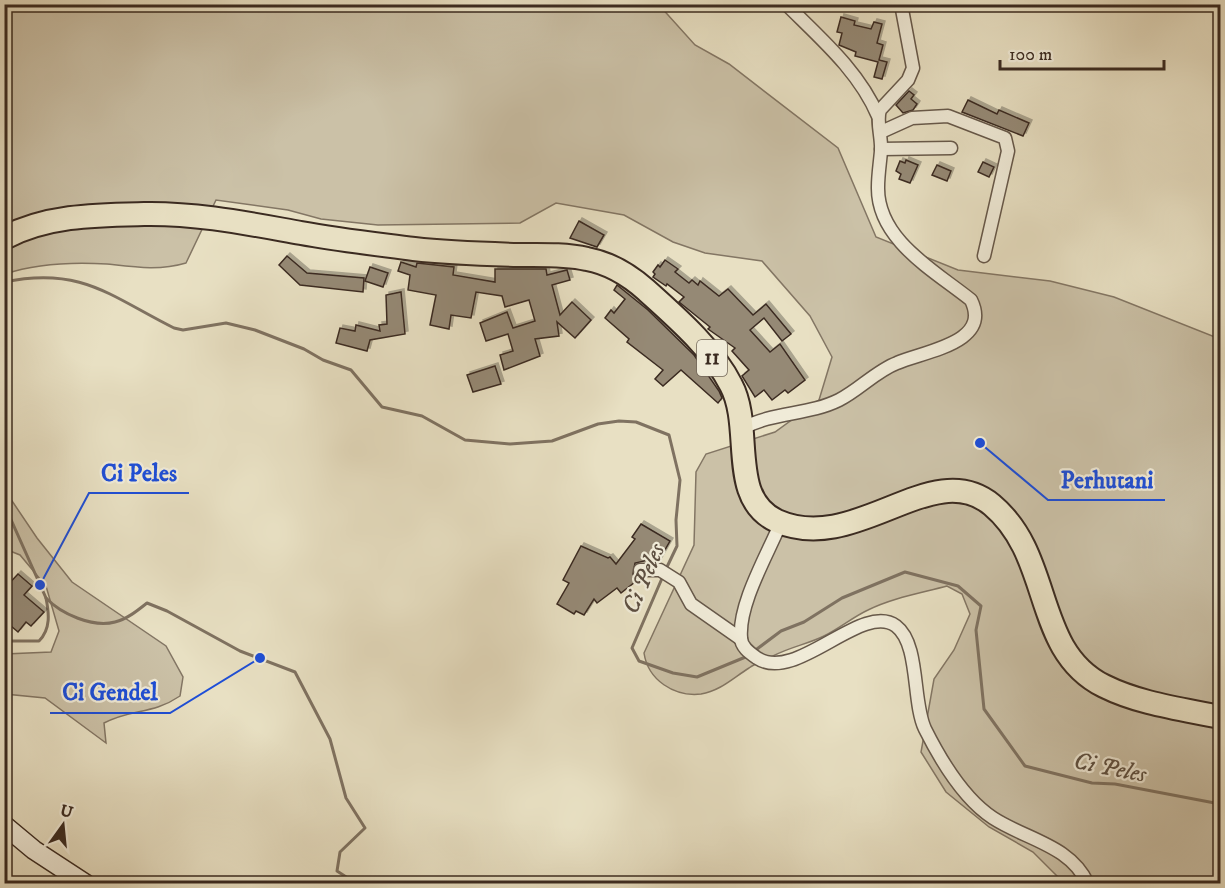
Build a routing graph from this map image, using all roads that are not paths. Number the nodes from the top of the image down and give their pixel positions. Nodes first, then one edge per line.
1 (786, 4) edge
2 (901, 4) edge
3 (878, 116) junction
4 (881, 132) junction
5 (951, 148) dead end
6 (881, 149) junction
7 (4, 238) edge
8 (984, 256) dead end
9 (743, 428) junction
10 (781, 522) junction
11 (640, 570) dead end
12 (743, 644) junction
13 (1221, 717) edge
14 (4, 825) edge
15 (86, 884) edge
16 (1088, 884) edge

1 - 3 street
2 - 3 street
3 - 4 street
4 - 6 street
4 - 8 street
5 - 6 street
6 - 9 street
7 - 9 highway, 11
9 - 10 highway, 11
10 - 12 street
10 - 13 highway, 11
11 - 12 street
12 - 16 street
14 - 15 street

